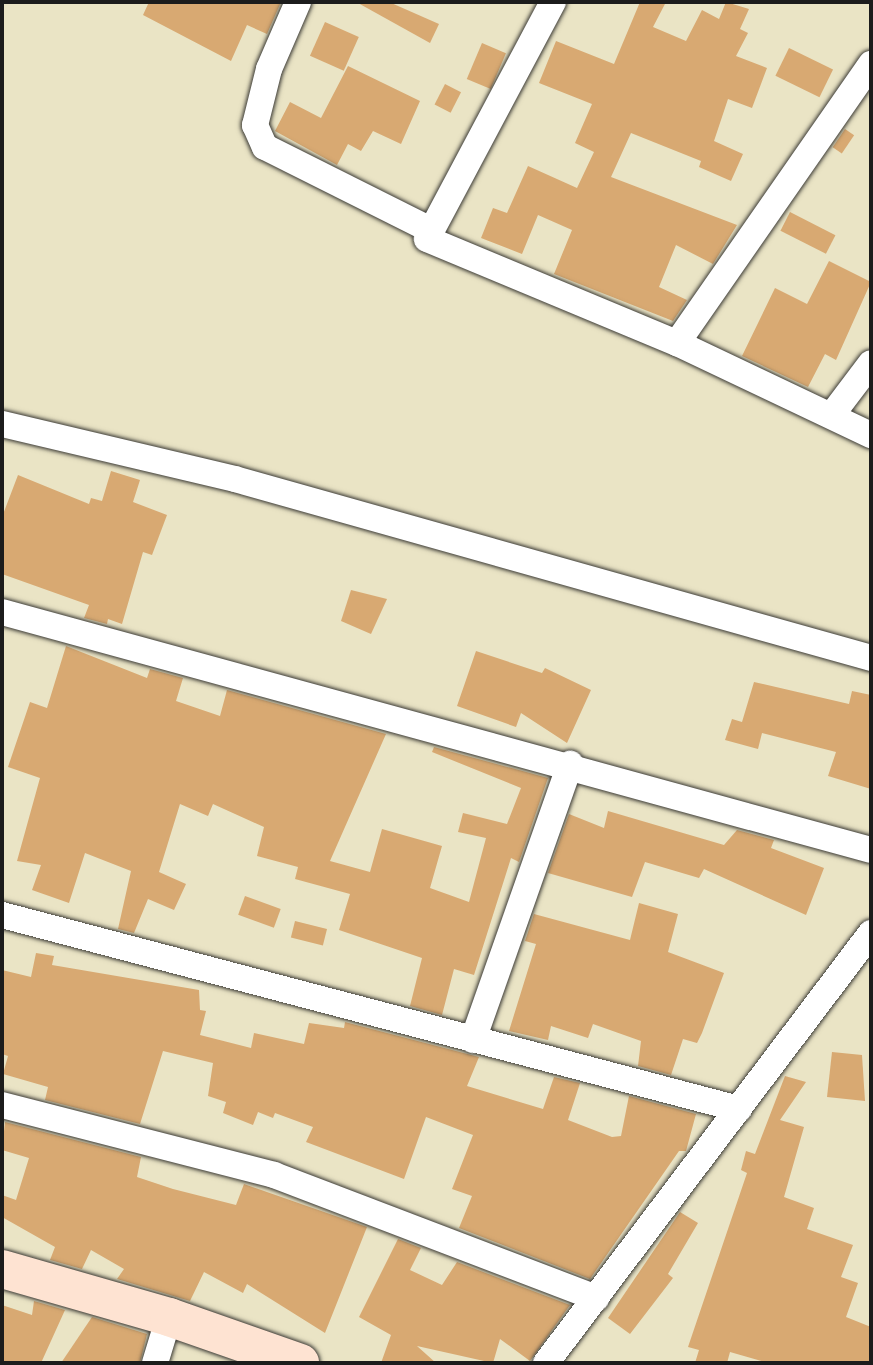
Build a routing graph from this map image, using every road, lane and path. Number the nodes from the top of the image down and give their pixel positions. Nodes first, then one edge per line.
1 (298, 2) edge
2 (553, 2) edge
3 (871, 64) edge
4 (432, 230) junction
5 (677, 343) junction
6 (871, 363) edge
7 (834, 412) junction
8 (2, 424) edge
9 (871, 435) edge
10 (2, 611) edge
11 (871, 658) edge
12 (570, 764) junction
13 (871, 850) edge
14 (2, 915) edge
15 (871, 933) edge
16 (473, 1040) junction
17 (2, 1105) edge
18 (739, 1109) junction
19 (2, 1269) edge
20 (596, 1298) junction
21 (169, 1317) junction
22 (155, 1363) edge
23 (300, 1363) edge
24 (546, 1363) edge

1 - 4 street
2 - 4 street
3 - 5 street
4 - 5 street
5 - 7 street
6 - 7 street
7 - 9 street
8 - 11 street
10 - 12 street
12 - 13 street
12 - 16 street
14 - 16 street
15 - 18 street
16 - 18 street
17 - 20 street
18 - 20 street
19 - 21 street
20 - 24 street
21 - 22 street
21 - 23 street

